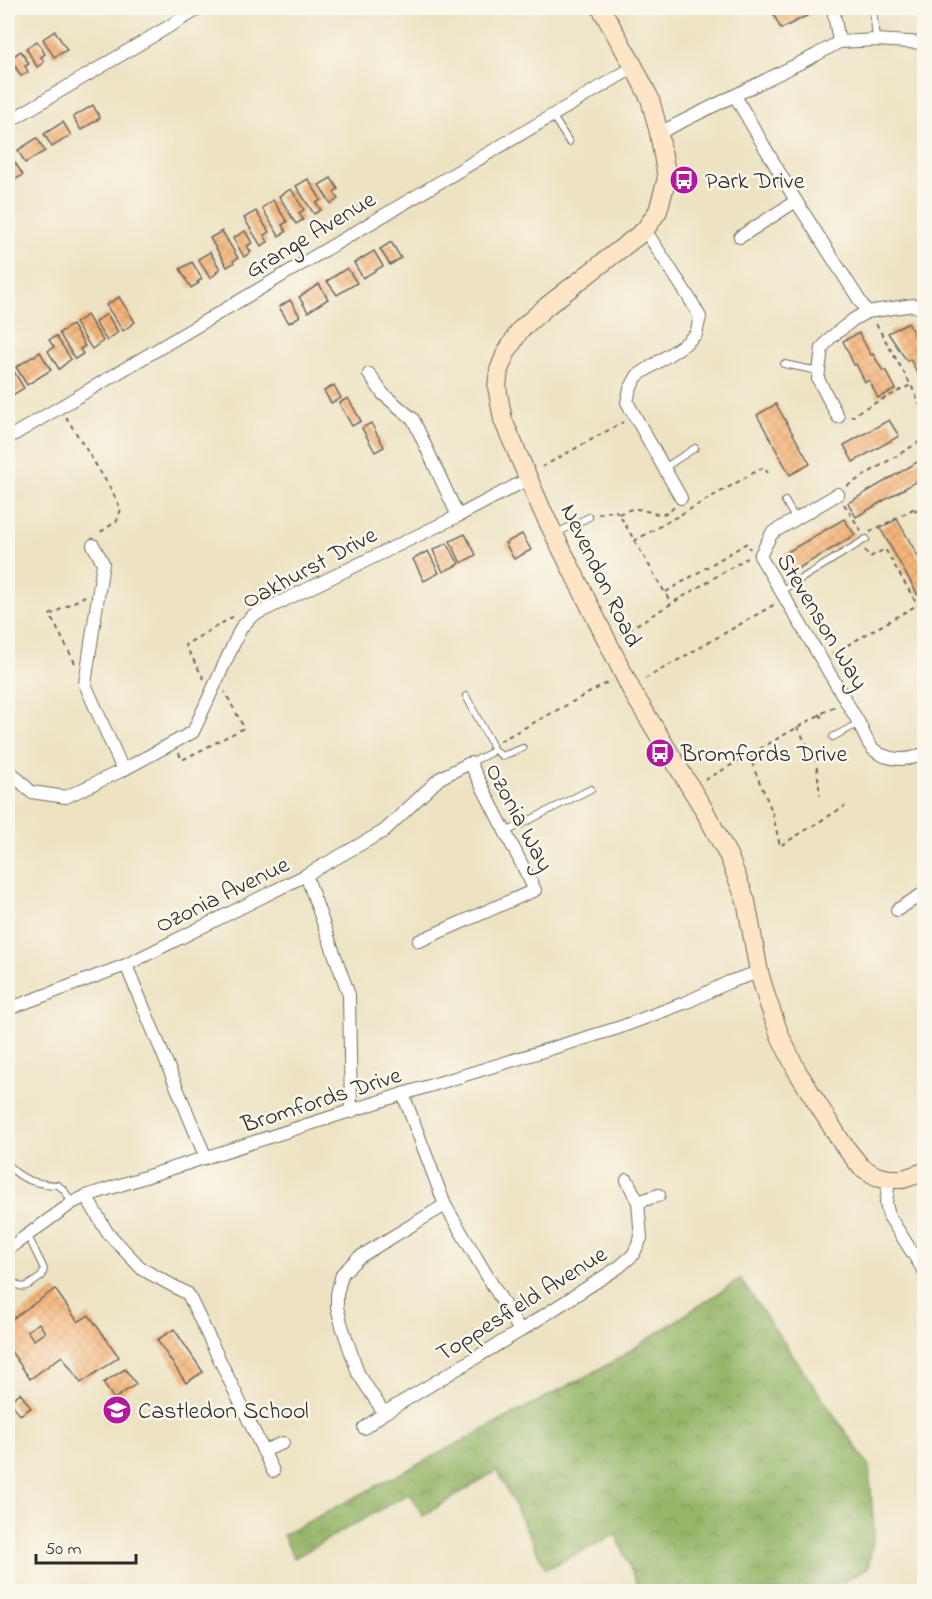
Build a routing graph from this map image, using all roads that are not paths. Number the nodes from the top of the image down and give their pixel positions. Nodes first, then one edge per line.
1 (200, 8) edge
2 (601, 8) edge
3 (833, 8) edge
4 (873, 8) edge
5 (876, 40) junction
6 (839, 42) junction
7 (924, 43) edge
8 (634, 67) junction
9 (735, 96) junction
10 (552, 114) junction
11 (8, 122) edge
12 (659, 133) junction
13 (569, 142) dead end
14 (796, 201) junction
15 (645, 230) junction
16 (740, 237) dead end
17 (924, 310) edge
18 (867, 312) junction
19 (784, 364) dead end
20 (818, 371) junction
21 (369, 374) dead end
22 (838, 417) road end
23 (8, 438) edge
24 (695, 448) dead end
25 (664, 469) junction
26 (527, 478) junction
27 (838, 494) road end
28 (681, 498) road end
29 (785, 501) dead end
30 (458, 516) junction
31 (589, 517) road end
32 (795, 518) junction
33 (555, 535) junction
34 (863, 541) road end
35 (93, 545) road end
36 (783, 595) junction
37 (465, 696) dead end
38 (859, 723) junction
39 (833, 737) dead end
40 (492, 747) junction
41 (523, 748) dead end
42 (924, 753) edge
43 (470, 763) junction
44 (8, 769) edge
45 (123, 770) junction
46 (591, 789) dead end
47 (506, 833) junction
48 (306, 875) junction
49 (924, 893) edge
50 (897, 910) dead end
51 (419, 941) dead end
52 (126, 965) junction
53 (759, 972) junction
54 (8, 1009) edge
55 (403, 1094) junction
56 (351, 1112) junction
57 (206, 1158) junction
58 (8, 1165) edge
59 (924, 1172) edge
60 (889, 1179) junction
61 (627, 1180) dead end
62 (659, 1195) dead end
63 (86, 1196) junction
64 (638, 1202) junction
65 (72, 1203) junction
66 (446, 1205) junction
67 (27, 1235) junction
68 (8, 1250) edge
69 (924, 1271) edge
70 (8, 1275) edge
71 (520, 1331) junction
72 (384, 1413) junction
73 (364, 1428) dead end
74 (284, 1443) dead end
75 (263, 1451) junction
76 (273, 1472) dead end

1 - 11 street
2 - 8 street, Nevendon Road
3 - 6 street
4 - 5 lane
5 - 6 street
5 - 7 street
6 - 9 street
8 - 10 street, Grange Avenue
8 - 12 street, Nevendon Road
9 - 12 street
9 - 14 street
10 - 13 lane
10 - 23 street, Grange Avenue
12 - 15 street, Nevendon Road
14 - 16 street
14 - 18 street
15 - 25 street
15 - 26 street, Nevendon Road
17 - 18 street
18 - 20 street
19 - 20 lane
20 - 22 street
21 - 30 street
24 - 25 lane
25 - 28 street
26 - 30 street, Oakhurst Drive
26 - 33 street, Nevendon Road
27 - 32 street, Stevenson Way
29 - 32 lane
30 - 45 street, Oakhurst Drive
31 - 33 lane
32 - 36 street, Stevenson Way
33 - 53 street, Nevendon Road
34 - 36 lane
35 - 45 street
36 - 38 street, Stevenson Way
37 - 40 lane
38 - 39 lane
38 - 42 street, Stevenson Way
40 - 41 lane
40 - 43 lane
43 - 47 street, Ozonia Way
43 - 48 street, Ozonia Way
44 - 45 street, Oakhurst Drive
46 - 47 lane
47 - 51 street, Ozonia Way
48 - 52 street, Ozonia Avenue
48 - 56 street, Ozonia Avenue
49 - 50 street
52 - 54 street, Ozonia Avenue
52 - 57 street
53 - 55 street, Bromfords Drive
53 - 60 street, Nevendon Road
55 - 56 street, Bromfords Drive
55 - 66 street
56 - 57 street, Bromfords Drive
57 - 63 street, Bromfords Drive
58 - 65 lane
59 - 60 street
60 - 69 street
61 - 64 street, Toppesfield Avenue
62 - 64 street
63 - 65 street, Bromfords Drive
63 - 75 street
64 - 71 street, Toppesfield Avenue
65 - 67 street, Bromfords Drive
66 - 71 street
66 - 72 street
67 - 68 street, Bromfords Drive
67 - 70 lane
71 - 72 street, Toppesfield Avenue
72 - 73 street, Toppesfield Avenue
74 - 75 street
75 - 76 street

